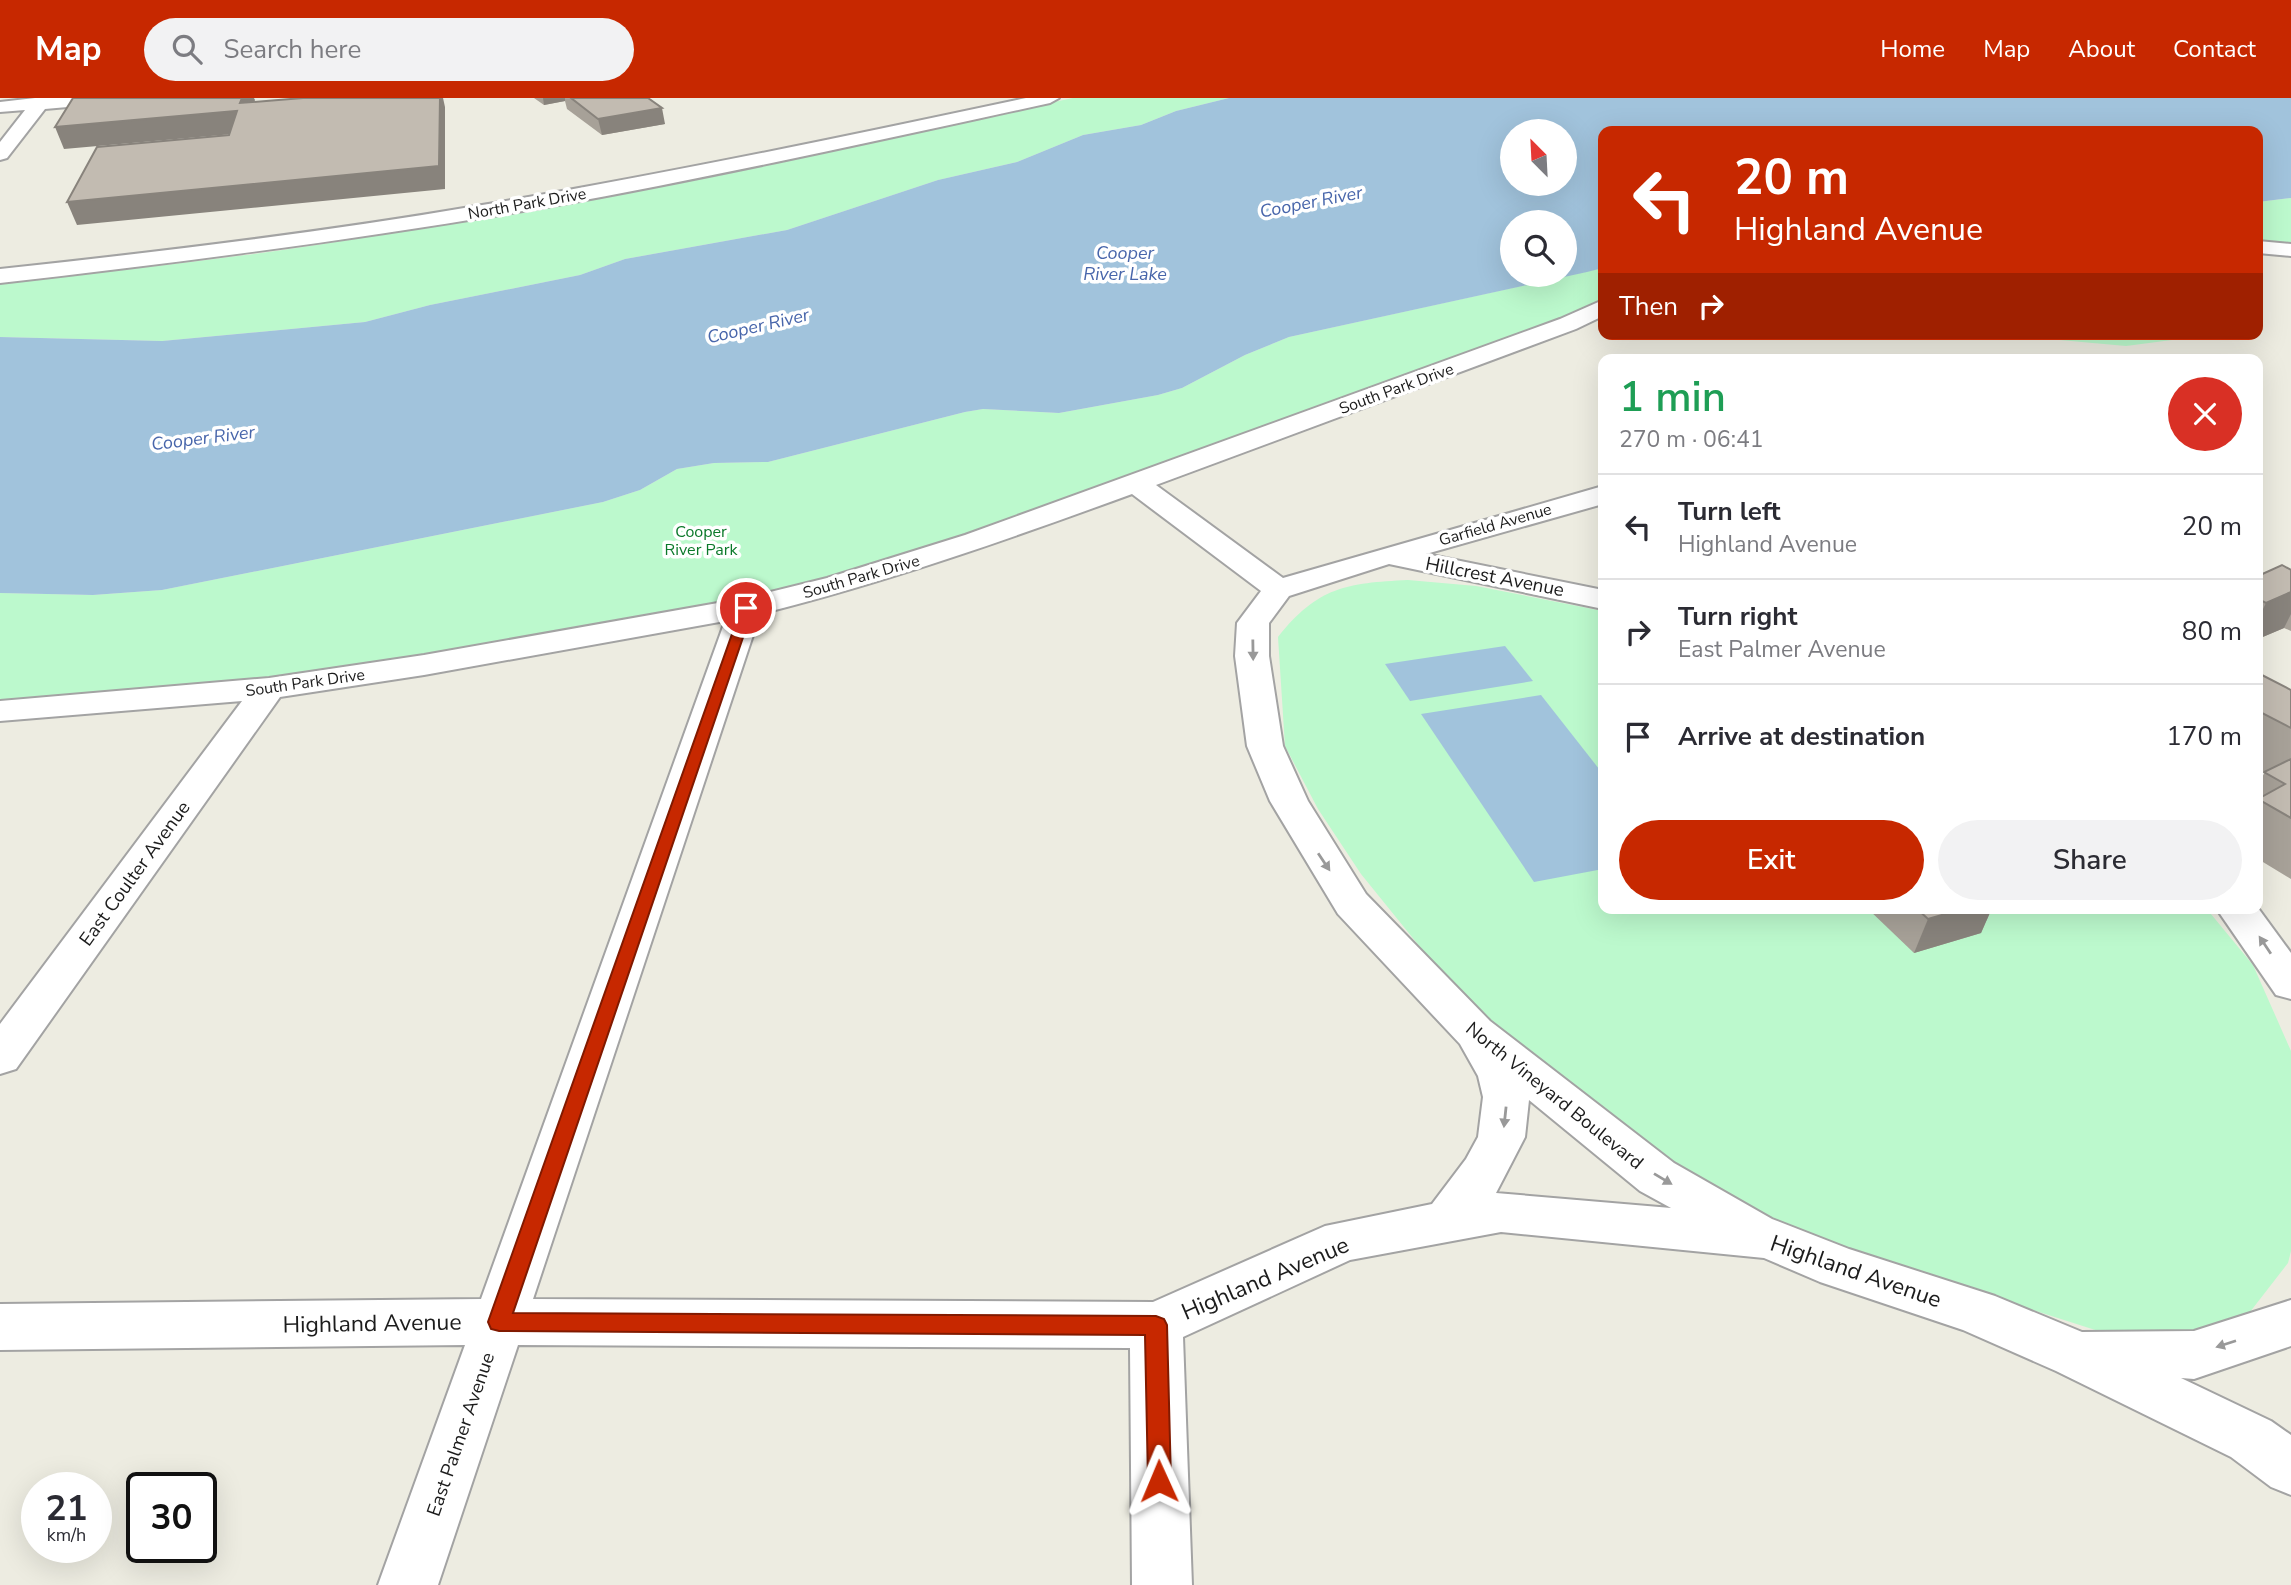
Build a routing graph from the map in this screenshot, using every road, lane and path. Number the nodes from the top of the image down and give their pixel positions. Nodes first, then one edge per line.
1 (113, 98) edge
2 (1049, 98) edge
3 (42, 101) edge
4 (0, 107) edge
5 (0, 155) edge
6 (2263, 247) edge
7 (2291, 250) edge
8 (0, 276) edge
9 (1598, 309) edge
10 (1136, 482) junction
11 (1598, 496) edge
12 (1387, 555) junction
13 (1278, 589) junction
14 (1598, 598) edge
15 (746, 608) junction
16 (269, 688) junction
17 (0, 711) edge
18 (2243, 914) edge
19 (2291, 984) edge
20 (1474, 1032) junction
21 (0, 1057) edge
22 (1446, 1223) junction
23 (1768, 1238) junction
24 (499, 1322) junction
25 (2291, 1323) edge
26 (1156, 1325) junction
27 (0, 1327) edge
28 (2075, 1354) junction
29 (2291, 1468) edge
30 (408, 1585) edge
31 (1162, 1585) edge

1 - 3 street
2 - 8 street, North Park Drive
3 - 4 street
3 - 5 street
6 - 7 street
9 - 10 street, South Park Drive
10 - 13 street
10 - 15 street, South Park Drive
11 - 12 street, Garfield Avenue
12 - 13 street, Garfield Avenue
12 - 14 street, Hillcrest Avenue
13 -> 20 street, North Vineyard Boulevard
15 - 16 street, South Park Drive
15 - 24 street, East Palmer Avenue
16 - 17 street, South Park Drive
16 - 21 street, East Coulter Avenue
19 -> 18 street
20 -> 22 street
20 -> 23 street, North Vineyard Boulevard
22 - 23 street, Highland Avenue
22 - 26 street, Highland Avenue
23 - 28 street, Highland Avenue
24 - 26 street, Highland Avenue
24 - 27 street, Highland Avenue
24 - 30 street, East Palmer Avenue
25 -> 28 street, Highland Avenue
26 - 31 street
28 - 29 street

